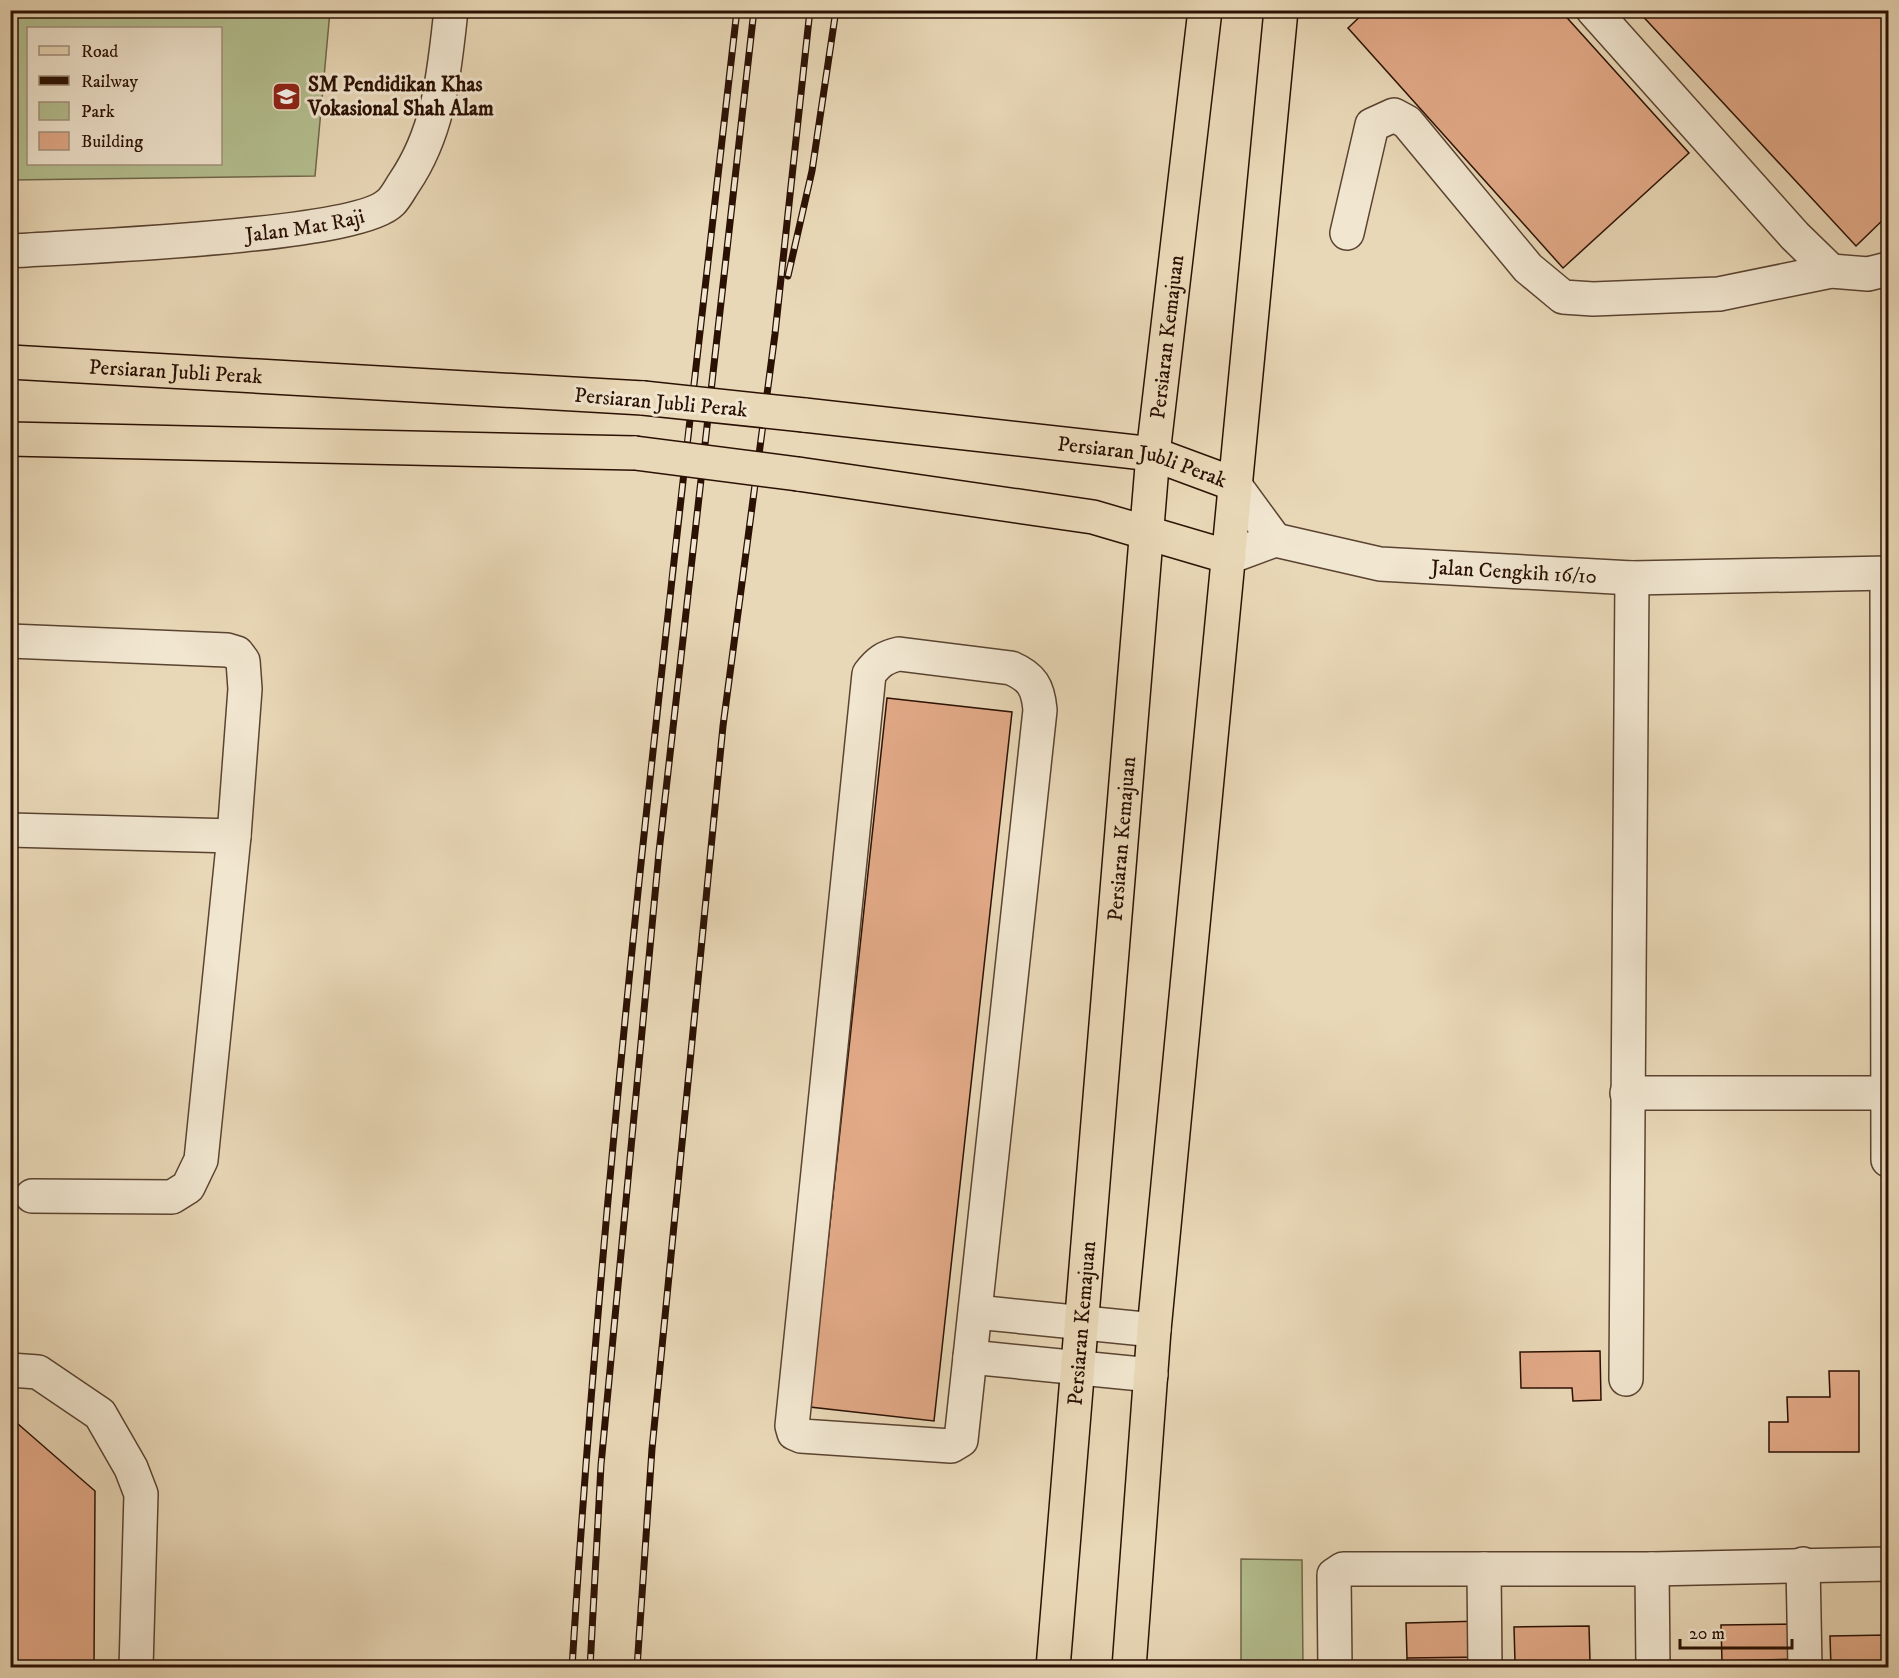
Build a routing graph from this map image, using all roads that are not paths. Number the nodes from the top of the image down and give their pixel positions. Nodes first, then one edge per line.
1 (451, 10) edge
2 (1205, 10) edge
3 (1281, 10) edge
4 (1593, 10) edge
5 (1347, 233) dead end
6 (10, 251) edge
7 (1888, 269) edge
8 (1831, 271) junction
9 (10, 362) edge
10 (10, 439) edge
11 (1153, 454) junction
12 (1234, 484) junction
13 (1147, 532) junction
14 (1275, 540) junction
15 (1229, 557) junction
16 (1888, 573) edge
17 (1632, 578) junction
18 (10, 641) edge
19 (10, 830) edge
20 (234, 836) junction
21 (1626, 1093) junction
22 (1888, 1093) edge
23 (1888, 1160) edge
24 (32, 1196) dead end
25 (976, 1312) junction
26 (1081, 1322) junction
27 (1154, 1330) junction
28 (970, 1357) junction
29 (1076, 1369) junction
30 (10, 1370) edge
31 (1151, 1375) junction
32 (1626, 1379) dead end
33 (1803, 1564) junction
34 (1888, 1564) edge
35 (1484, 1569) junction
36 (1652, 1569) junction
37 (136, 1668) edge
38 (1053, 1668) edge
39 (1129, 1668) edge
40 (1335, 1668) edge
41 (1485, 1668) edge
42 (1653, 1668) edge
43 (1805, 1668) edge

1 - 6 street, Jalan Mat Raji
2 - 11 main road, Persiaran Kemajuan
3 - 12 main road
4 - 8 street
5 - 8 street
7 - 8 street
9 - 11 main road, Persiaran Jubli Perak, bridge
10 - 13 main road, bridge
11 - 12 main road, Persiaran Jubli Perak
11 - 13 main road, Persiaran Kemajuan
12 - 14 street, Persiaran Jubli Perak
12 - 15 main road
13 - 15 main road
13 - 26 main road, Persiaran Kemajuan
14 - 15 street
14 - 17 street, Jalan Cengkih 16/10
15 - 27 main road
16 - 17 street, Jalan Cengkih 16/10
16 - 22 street
17 - 21 street
18 - 20 street
19 - 20 street
20 - 24 street
21 - 22 street
21 - 32 street
22 - 23 street
25 - 26 street
25 - 28 street
25 - 28 street
26 - 27 street
26 - 29 main road, Persiaran Kemajuan
27 - 31 main road
28 - 29 street
29 - 31 street
29 - 38 main road, Persiaran Kemajuan
30 - 37 street
31 - 39 main road
33 - 34 street
33 - 36 street
33 - 43 street
35 - 36 street
35 - 40 street
35 - 41 street
36 - 42 street

